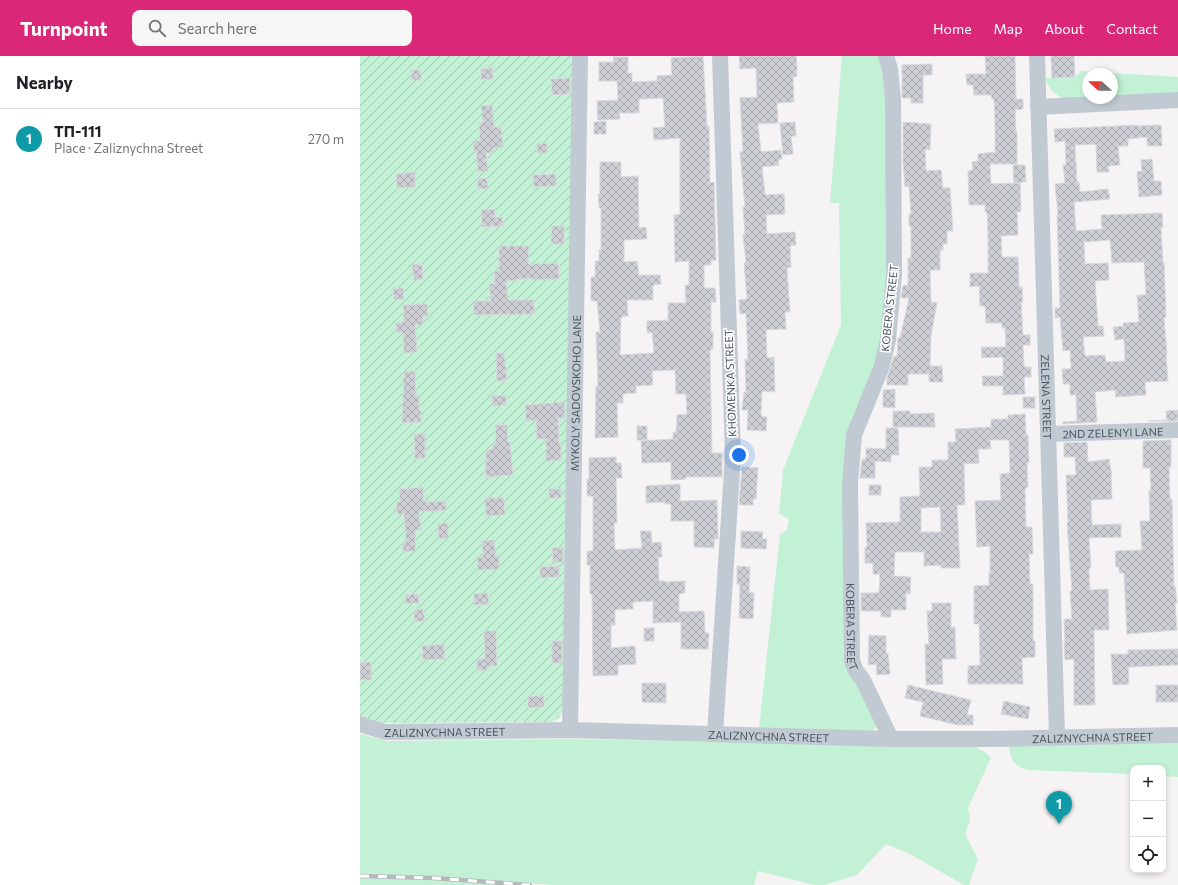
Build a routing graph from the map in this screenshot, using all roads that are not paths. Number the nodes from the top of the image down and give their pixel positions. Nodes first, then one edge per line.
1 (580, 56) edge
2 (720, 56) edge
3 (886, 56) edge
4 (1037, 56) edge
5 (1178, 100) edge
6 (1038, 107) junction
7 (1178, 430) edge
8 (1048, 434) junction
9 (360, 724) edge
10 (570, 730) junction
11 (715, 734) junction
12 (1178, 735) edge
13 (1056, 737) junction
14 (891, 739) junction

1 - 10 street, MYKOLY SADOVSKOHO LANE
2 - 11 street, KHOMENKA STREET
3 - 14 street, KOBERA STREET
4 - 6 street, ZELENA STREET
5 - 6 street
6 - 8 street, ZELENA STREET
7 - 8 street, 2ND ZELENYI LANE
8 - 13 street, ZELENA STREET
9 - 10 street, ZALIZNYCHNA STREET
10 - 11 street, ZALIZNYCHNA STREET
11 - 14 street, ZALIZNYCHNA STREET
12 - 13 street, ZALIZNYCHNA STREET
13 - 14 street, ZALIZNYCHNA STREET

